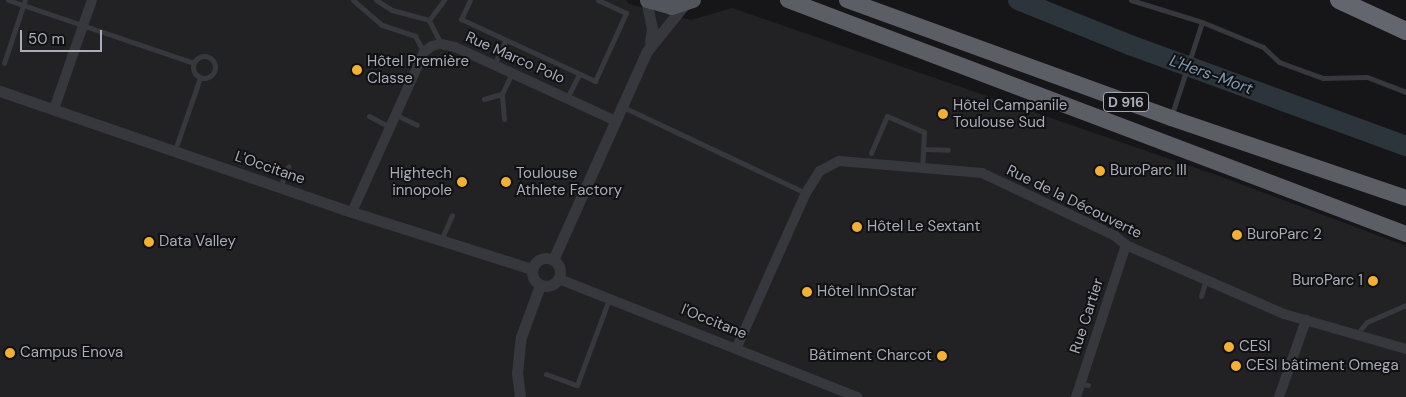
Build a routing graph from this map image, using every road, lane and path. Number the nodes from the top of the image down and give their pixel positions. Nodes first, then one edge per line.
1 (8, 0) edge
2 (92, 0) edge
3 (353, 0) edge
4 (376, 0) edge
5 (444, 0) edge
6 (470, 0) edge
7 (598, 0) edge
8 (647, 0) edge
9 (788, 0) edge
10 (848, 0) edge
11 (1132, 0) edge
12 (1339, 0) edge
13 (24, 2) edge
14 (689, 2) edge
15 (429, 20) junction
16 (1202, 22) junction
17 (83, 25) junction
18 (1406, 31) edge
19 (505, 41) junction
20 (441, 44) junction
21 (648, 51) junction
22 (424, 52) junction
23 (4, 63) dead end
24 (194, 63) junction
25 (494, 65) junction
26 (512, 73) junction
27 (579, 74) junction
28 (200, 78) junction
29 (0, 91) edge
30 (1406, 92) edge
31 (502, 94) junction
32 (567, 98) junction
33 (484, 99) dead end
34 (622, 107) junction
35 (54, 109) junction
36 (396, 115) junction
37 (369, 116) dead end
38 (1171, 118) junction
39 (504, 120) dead end
40 (616, 121) junction
41 (417, 125) dead end
42 (390, 127) junction
43 (923, 149) junction
44 (948, 150) dead end
45 (175, 151) junction
46 (871, 153) dead end
47 (288, 167) dead end
48 (922, 168) junction
49 (280, 187) junction
50 (806, 193) junction
51 (1406, 198) edge
52 (352, 212) junction
53 (452, 215) dead end
54 (1406, 234) edge
55 (440, 241) junction
56 (1126, 245) junction
57 (552, 260) junction
58 (532, 270) junction
59 (559, 279) junction
60 (1206, 279) junction
61 (540, 285) junction
62 (1200, 296) dead end
63 (609, 299) junction
64 (1406, 305) edge
65 (1306, 320) junction
66 (1356, 335) junction
67 (1406, 349) edge
68 (742, 351) junction
69 (546, 374) dead end
70 (520, 397) edge
71 (858, 397) edge
72 (1076, 397) edge
73 (1279, 397) edge

1 - 13 lane
2 - 17 street
3 - 22 lane
4 - 15 lane
5 - 15 lane
6 - 19 lane
7 - 27 lane
8 - 14 main road
8 - 21 street
9 - 54 highway, D 916
10 - 38 highway, D 916
11 - 16 lane
12 - 18 highway
13 - 17 lane
13 - 23 lane
14 - 21 street
15 - 20 lane
16 - 30 lane
16 - 38 lane
17 - 24 lane
17 - 35 street
19 - 25 lane
19 - 27 lane
20 - 22 street, Rue Marco Polo
20 - 25 street, Rue Marco Polo
21 - 34 street
22 - 36 street
24 - 28 lane
24 - 28 lane
25 - 26 street, Rue Marco Polo
26 - 31 lane
26 - 32 street, Rue Marco Polo
27 - 32 lane
28 - 45 lane
29 - 35 street, L'Occitane
31 - 33 lane
31 - 39 lane
32 - 40 street, Rue Marco Polo
34 - 40 street
34 - 50 lane
35 - 45 street, L'Occitane
36 - 41 lane
36 - 42 street
37 - 42 lane
38 - 51 highway, D 916
40 - 57 street
42 - 52 street
43 - 44 lane
43 - 46 lane
43 - 48 lane
45 - 49 street, L'Occitane
47 - 49 lane
48 - 50 street, Rue de la Découverte
48 - 56 street, Rue de la Découverte
49 - 52 street, L'Occitane
50 - 68 street, Rue de la Découverte
52 - 55 street, L'Occitane
53 - 55 lane
55 - 58 street, L'Occitane
56 - 60 street, Rue de la Découverte
56 - 72 street, Rue Cartier
57 - 58 street
57 - 59 street
58 - 61 street
59 - 61 street
59 - 63 street, l'Occitane
60 - 62 lane
60 - 65 street, Rue de la Découverte
61 - 70 street
63 - 68 street, l'Occitane
63 - 69 lane
64 - 66 lane
65 - 66 street, Rue de la Découverte
65 - 73 street
66 - 67 street, Rue de la Découverte
68 - 71 street, l'Occitane

